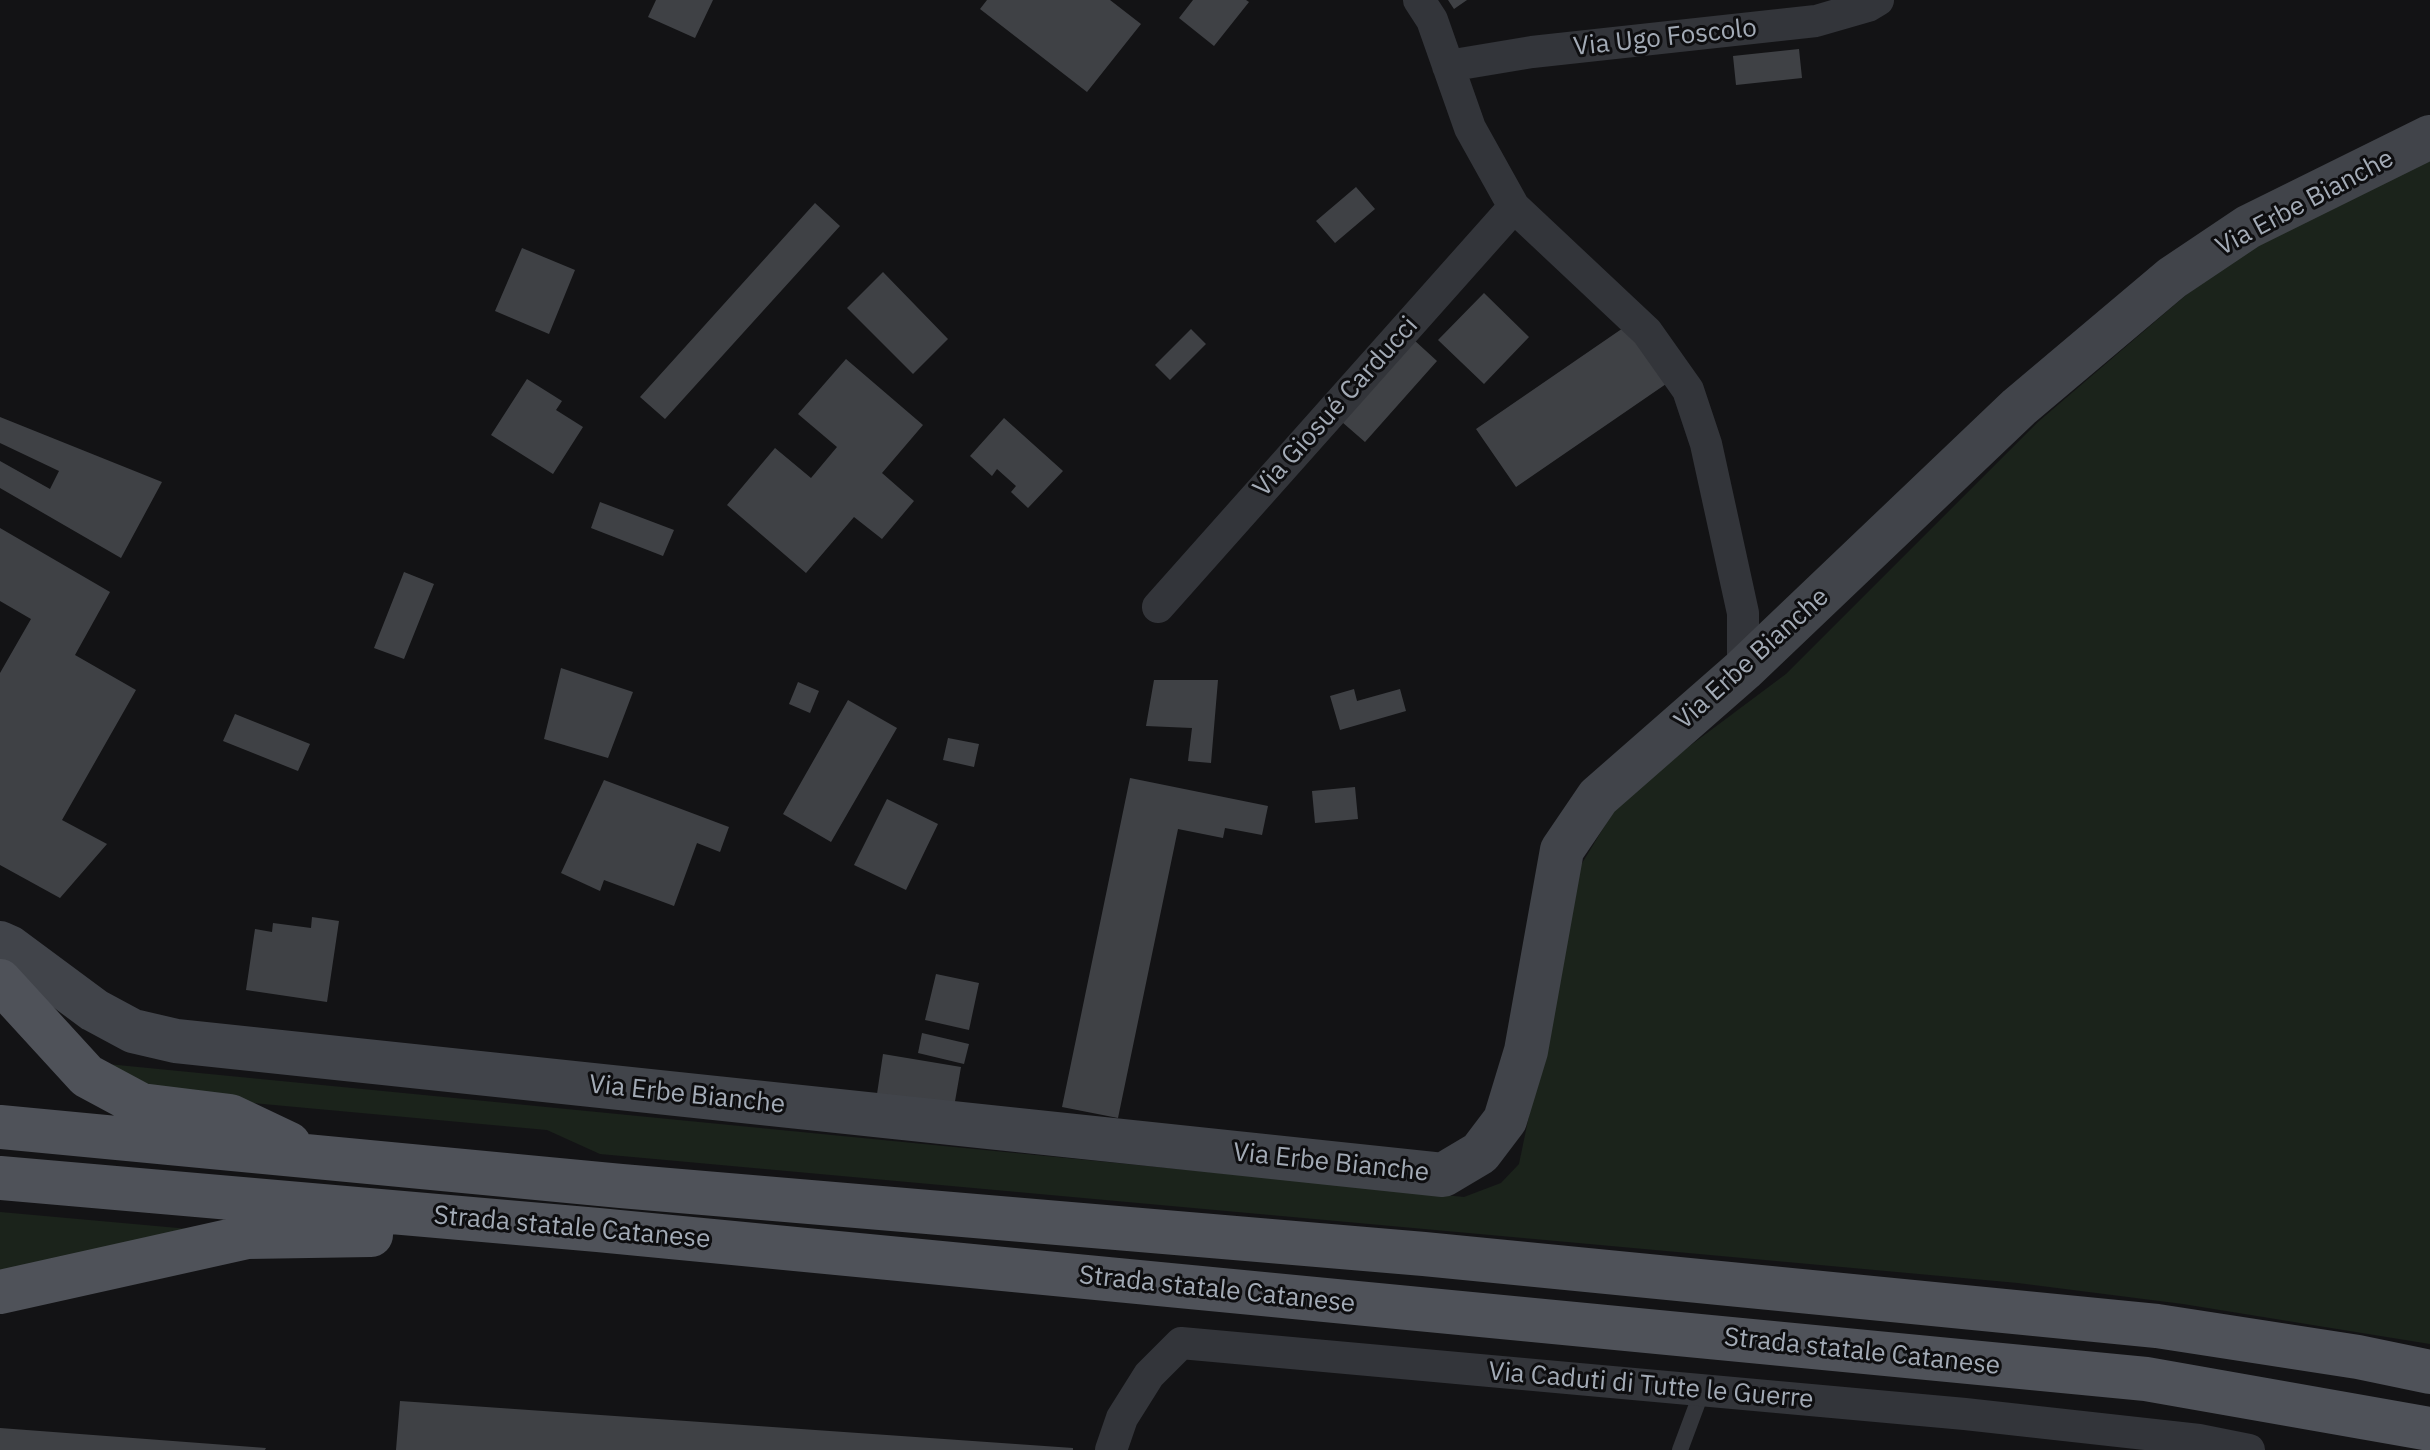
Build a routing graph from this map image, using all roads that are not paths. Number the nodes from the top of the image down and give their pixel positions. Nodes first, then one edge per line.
1 (1419, 0) edge
2 (1878, 0) edge
3 (1448, 66) junction
4 (2430, 137) edge
5 (1514, 207) junction
6 (1158, 607) dead end
7 (1743, 670) junction
8 (0, 943) edge
9 (0, 981) edge
10 (0, 1127) edge
11 (317, 1157) junction
12 (0, 1178) edge
13 (598, 1230) junction
14 (0, 1292) edge
15 (2430, 1372) edge
16 (1702, 1391) junction
17 (2430, 1429) edge
18 (1111, 1450) edge
19 (1680, 1450) edge
20 (2249, 1450) edge

1 - 3 street
2 - 3 street, Via Ugo Foscolo
3 - 5 street
4 - 7 street, Via Erbe Bianche
5 - 6 street, Via Giosué Carducci
5 - 7 street
7 - 8 street, Via Erbe Bianche
9 - 11 main road
10 - 11 main road, Strada statale Catanese
11 - 15 main road, Strada statale Catanese
12 - 13 main road, Strada statale Catanese
13 - 14 main road
13 - 17 main road, Strada statale Catanese
16 - 18 street, Via Caduti di Tutte le Guerre
16 - 19 lane
16 - 20 street, Via Caduti di Tutte le Guerre

